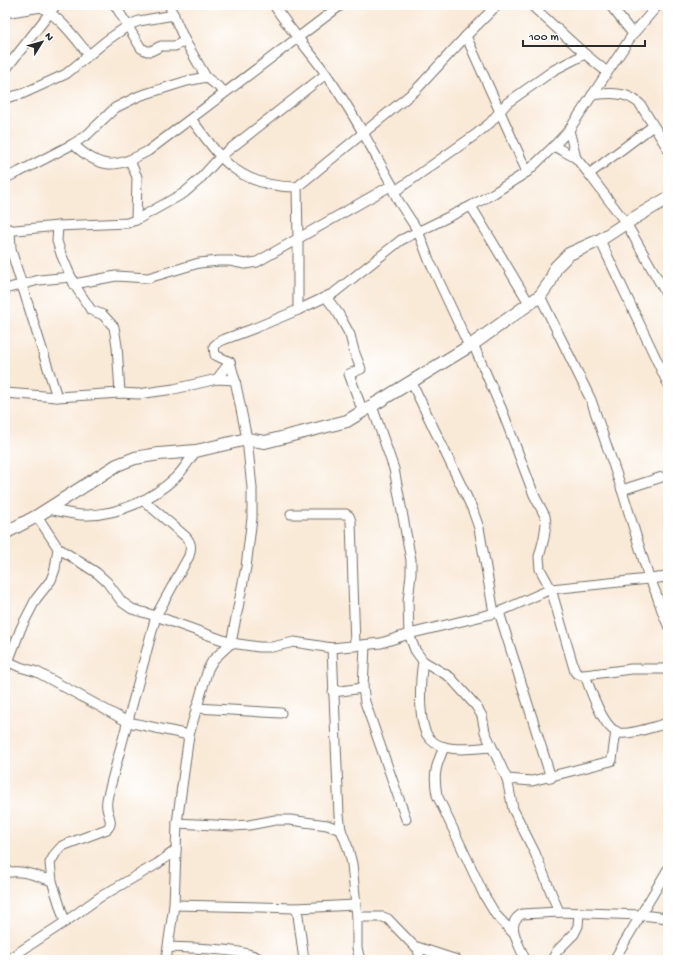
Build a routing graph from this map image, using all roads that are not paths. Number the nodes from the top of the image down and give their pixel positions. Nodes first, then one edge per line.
1 (115, 5) edge
2 (169, 5) edge
3 (274, 5) edge
4 (341, 5) edge
5 (497, 5) edge
6 (531, 5) edge
7 (610, 5) edge
8 (658, 5) edge
9 (53, 9) edge
10 (5, 13) edge
11 (174, 15) junction
12 (127, 26) junction
13 (633, 34) junction
14 (466, 36) junction
15 (298, 37) junction
16 (185, 41) junction
17 (585, 54) junction
18 (89, 55) junction
19 (5, 70) edge
20 (607, 72) junction
21 (326, 74) junction
22 (206, 77) junction
23 (225, 92) junction
24 (592, 95) junction
25 (5, 96) edge
26 (499, 112) junction
27 (190, 119) junction
28 (653, 126) junction
29 (569, 130) junction
30 (364, 134) junction
31 (73, 144) junction
32 (554, 146) junction
33 (668, 150) edge
34 (221, 156) junction
35 (576, 158) junction
36 (130, 161) junction
37 (528, 172) junction
38 (589, 174) junction
39 (5, 178) edge
40 (297, 187) junction
41 (393, 188) junction
42 (668, 198) edge
43 (471, 206) junction
44 (136, 220) junction
45 (626, 223) junction
46 (58, 226) junction
47 (8, 230) edge
48 (418, 231) junction
49 (298, 239) junction
50 (600, 240) junction
51 (8, 247) edge
52 (72, 280) junction
53 (22, 285) junction
54 (5, 289) edge
55 (540, 296) junction
56 (326, 297) junction
57 (668, 297) edge
58 (529, 303) junction
59 (298, 310) junction
60 (471, 345) junction
61 (230, 362) junction
62 (217, 379) junction
63 (235, 380) junction
64 (411, 381) junction
65 (668, 384) edge
66 (120, 393) junction
67 (5, 394) edge
68 (57, 397) junction
69 (367, 409) junction
70 (247, 439) junction
71 (196, 451) junction
72 (662, 477) dead end
73 (622, 490) junction
74 (143, 500) junction
75 (48, 508) junction
76 (291, 514) dead end
77 (37, 516) junction
78 (5, 532) edge
79 (58, 548) junction
80 (668, 577) edge
81 (649, 578) junction
82 (551, 589) junction
83 (496, 613) junction
84 (156, 616) junction
85 (668, 625) edge
86 (409, 634) junction
87 (231, 643) junction
88 (365, 645) junction
89 (355, 646) junction
90 (332, 648) junction
91 (7, 660) edge
92 (423, 661) junction
93 (668, 669) edge
94 (5, 670) edge
95 (585, 675) junction
96 (363, 688) junction
97 (333, 692) junction
98 (196, 708) junction
99 (281, 712) dead end
100 (128, 722) junction
101 (668, 723) edge
102 (616, 731) junction
103 (189, 735) junction
104 (444, 747) junction
105 (492, 747) junction
106 (507, 778) junction
107 (551, 778) junction
108 (339, 815) junction
109 (406, 819) dead end
110 (177, 823) junction
111 (327, 825) junction
112 (341, 830) junction
113 (176, 850) junction
114 (668, 869) edge
115 (5, 873) edge
116 (52, 881) junction
117 (174, 905) junction
118 (356, 905) junction
119 (297, 908) junction
120 (559, 912) junction
121 (579, 912) junction
122 (641, 915) junction
123 (357, 917) junction
124 (668, 918) edge
125 (66, 922) junction
126 (514, 934) junction
127 (169, 947) junction
128 (418, 948) junction
129 (524, 957) edge
130 (7, 960) edge
131 (166, 960) edge
132 (261, 960) edge
133 (304, 960) edge
134 (360, 960) edge
135 (420, 960) edge
136 (457, 960) edge
137 (534, 960) edge
138 (552, 960) edge
139 (614, 960) edge

1 - 12 street
2 - 11 street
3 - 15 street
4 - 15 street
5 - 14 street
6 - 17 street
7 - 13 street
8 - 13 street
9 - 10 street
9 - 18 street
9 - 19 street
11 - 12 street
11 - 16 street
12 - 16 street
12 - 18 street
13 - 20 street
14 - 26 street
14 - 30 street
15 - 21 street
15 - 23 street
16 - 22 street
17 - 20 street
17 - 26 street
18 - 25 street
20 - 24 street
21 - 30 street
21 - 34 street
22 - 23 street
22 - 31 street
23 - 27 street
24 - 28 street
24 - 29 street
26 - 37 street
26 - 41 street
27 - 34 street
27 - 36 street
28 - 33 street
28 - 38 street
29 - 32 street
29 - 35 street
30 - 40 street
30 - 41 street
31 - 36 street
31 - 39 street
32 - 35 street
32 - 37 street
34 - 40 street
34 - 44 street
35 - 38 street
36 - 44 street
37 - 43 street
38 - 45 street
40 - 49 street
41 - 48 street
41 - 49 street
42 - 45 street
43 - 48 street
43 - 58 street
44 - 46 street
45 - 50 street
45 - 57 street
46 - 47 street
46 - 52 street
47 - 51 street
48 - 56 street
48 - 60 street
49 - 52 street
49 - 59 street
50 - 55 street
50 - 65 street
51 - 53 street
52 - 53 street
52 - 66 street
53 - 54 street
53 - 68 street
55 - 58 street
55 - 73 street
56 - 59 street
56 - 69 street
58 - 60 street
59 - 61 street
60 - 64 street
60 - 82 street
61 - 62 street
61 - 63 street
62 - 63 street
62 - 66 street
63 - 70 street
64 - 69 street
64 - 83 street
66 - 68 street
67 - 68 street
69 - 70 street
69 - 86 street
70 - 71 street
70 - 87 street
71 - 74 street
71 - 75 street
72 - 73 street
73 - 81 street
74 - 75 street
74 - 84 street
75 - 77 street
76 - 89 street
77 - 78 street
77 - 79 street
79 - 84 street
79 - 91 street
80 - 81 street
81 - 82 street
81 - 85 street
82 - 83 street
82 - 95 street
83 - 86 street
83 - 107 street
84 - 87 street
84 - 100 street
86 - 88 street
86 - 92 street
87 - 90 street
87 - 98 street
88 - 89 street
88 - 96 street
89 - 90 street
90 - 97 street
91 - 94 street
91 - 100 street
92 - 104 street
92 - 105 street
93 - 95 street
95 - 102 street
96 - 97 street
96 - 109 street
97 - 108 street
98 - 99 street
98 - 103 street
100 - 103 street
100 - 116 street
101 - 102 street
102 - 107 street
103 - 110 street
104 - 105 street
104 - 126 street
105 - 106 street
106 - 107 street
106 - 120 street
108 - 111 street
108 - 112 street
110 - 111 street
110 - 113 street
111 - 112 street
112 - 118 street
113 - 117 street
113 - 125 street
114 - 122 street
115 - 116 street
116 - 125 street
117 - 119 street
117 - 127 street
118 - 119 street
118 - 123 street
119 - 133 street
120 - 121 street
120 - 126 street
121 - 122 street
121 - 138 street
122 - 124 street
122 - 139 street
123 - 128 street
123 - 134 street
125 - 130 street
126 - 129 street
127 - 131 street
127 - 132 street
128 - 135 street
128 - 136 street
129 - 137 street

